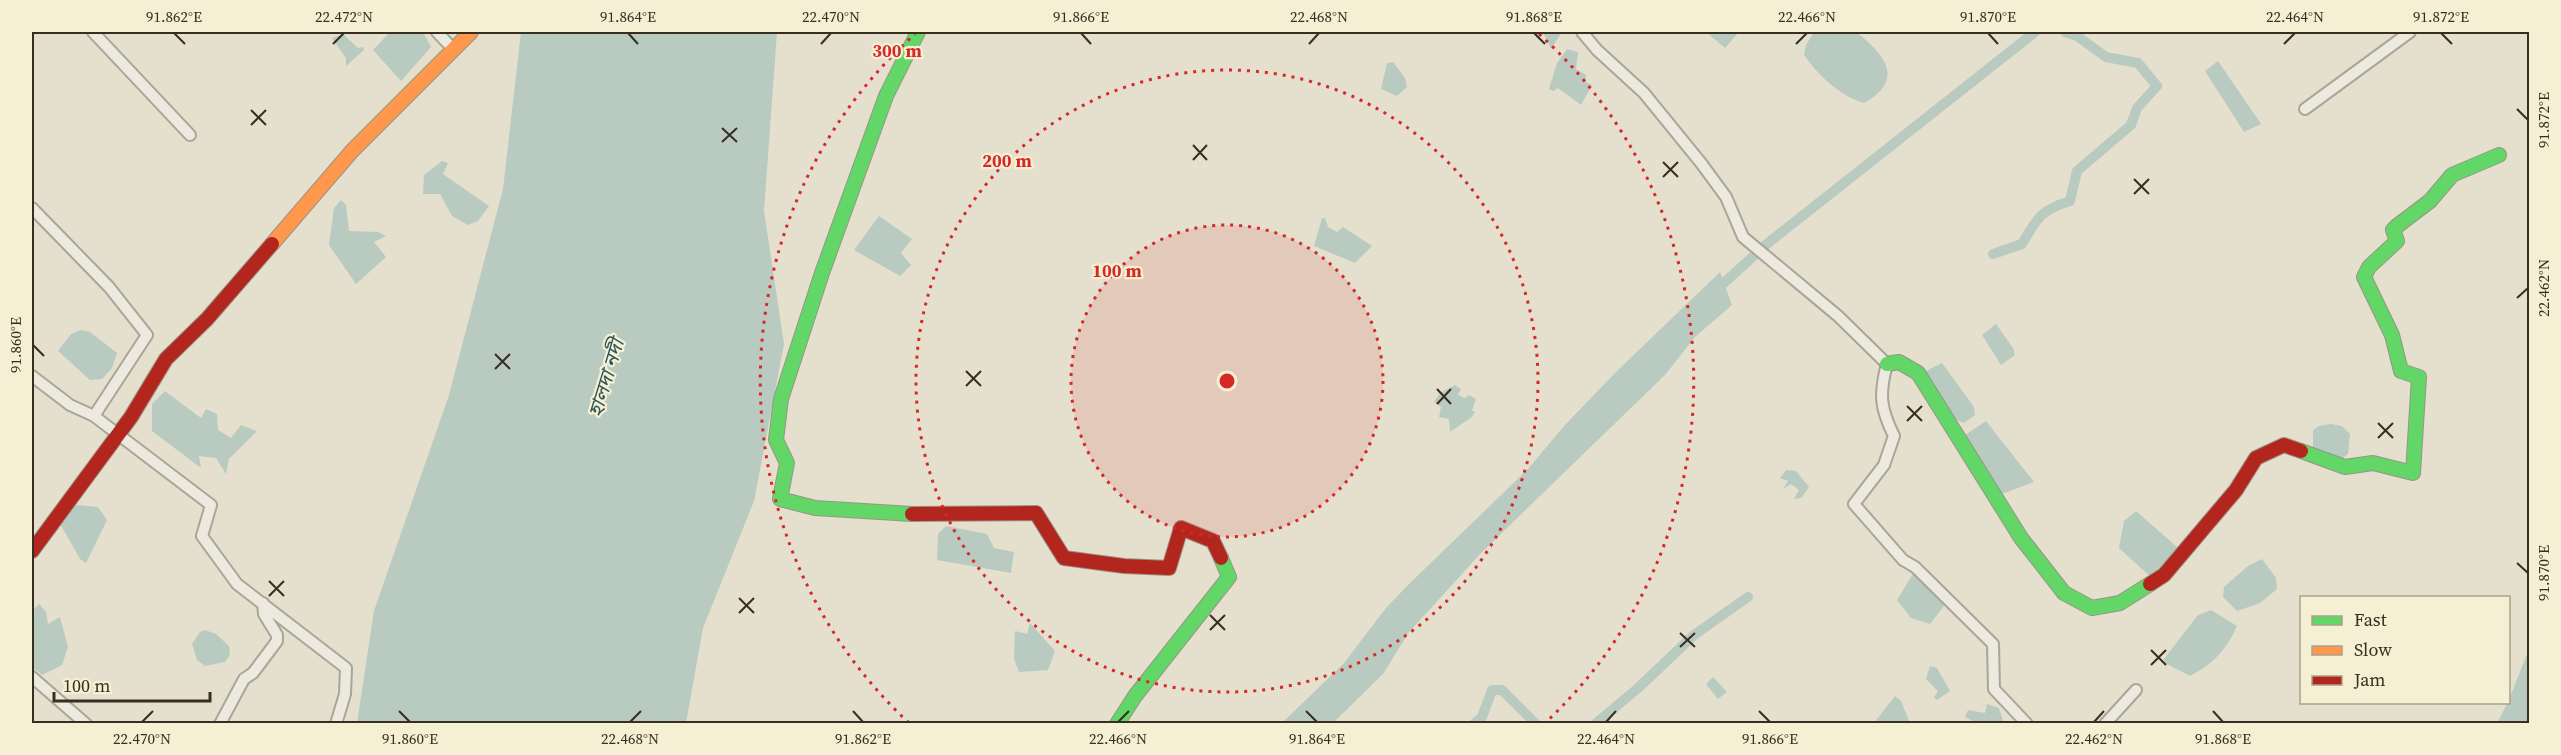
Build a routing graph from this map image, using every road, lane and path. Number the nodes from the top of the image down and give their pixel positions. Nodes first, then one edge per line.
1 (93, 32) edge
2 (437, 32) edge
3 (471, 32) edge
4 (918, 32) edge
5 (1582, 32) edge
6 (2410, 32) edge
7 (454, 50) junction
8 (2305, 109) dead end
9 (190, 135) dead end
10 (2499, 155) dead end
11 (32, 208) edge
12 (1887, 363) junction
13 (32, 376) edge
14 (94, 416) junction
15 (117, 435) junction
16 (32, 551) edge
17 (262, 603) junction
18 (32, 677) edge
19 (2136, 690) dead end
20 (86, 723) edge
21 (220, 723) edge
22 (336, 723) edge
23 (1117, 723) edge
24 (2028, 723) edge
25 (2105, 723) edge

1 - 9 street
2 - 7 street
3 - 7 street
4 - 23 street
5 - 12 street
6 - 8 street
7 - 15 street
10 - 12 street
11 - 14 street
12 - 24 street
13 - 14 street
14 - 15 street
15 - 16 street
15 - 17 street
17 - 21 street
17 - 22 street
18 - 20 street
19 - 25 street

